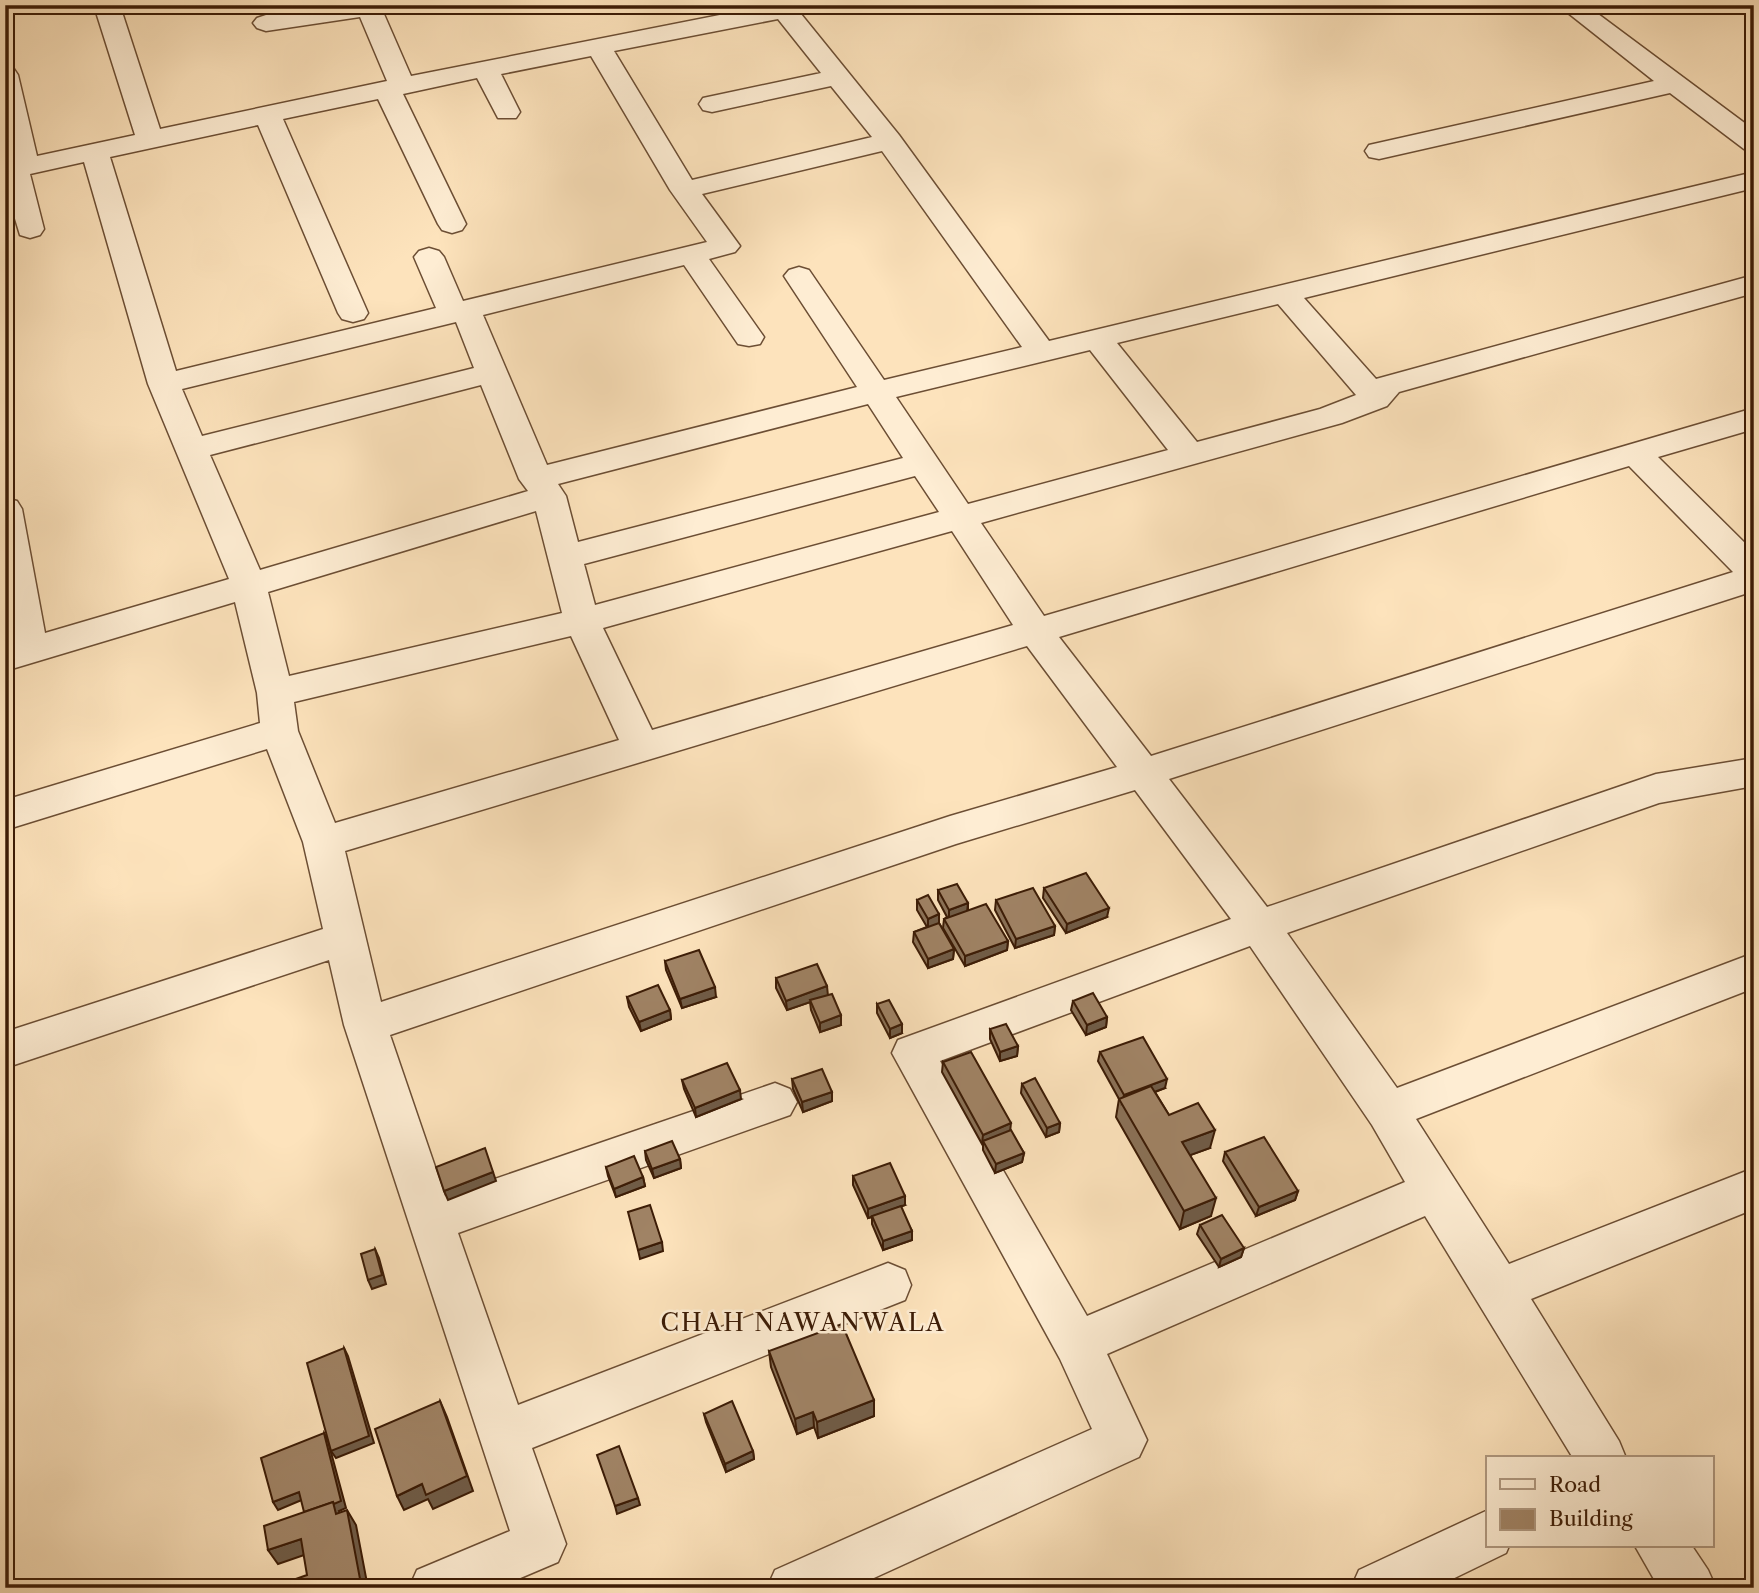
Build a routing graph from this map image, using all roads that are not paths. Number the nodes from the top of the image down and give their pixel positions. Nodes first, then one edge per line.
1 (1570, 5) edge
2 (367, 6) edge
3 (797, 8) edge
4 (109, 12) dead end
5 (266, 23) dead end
6 (599, 47) junction
7 (486, 69) junction
8 (5, 75) edge
9 (838, 77) junction
10 (1674, 83) junction
11 (395, 87) junction
12 (712, 104) dead end
13 (506, 112) dead end
14 (267, 114) junction
15 (150, 139) junction
16 (889, 141) junction
17 (1754, 143) edge
18 (95, 151) junction
19 (1379, 151) dead end
20 (15, 169) edge
21 (1754, 180) edge
22 (684, 190) junction
23 (452, 224) dead end
24 (30, 229) dead end
25 (692, 255) junction
26 (429, 257) dead end
27 (799, 276) dead end
28 (1754, 284) edge
29 (1284, 293) junction
30 (459, 312) junction
31 (353, 313) dead end
32 (748, 337) dead end
33 (1097, 339) junction
34 (1041, 352) junction
35 (492, 373) junction
36 (164, 384) junction
37 (876, 392) junction
38 (1376, 398) junction
39 (1754, 418) edge
40 (191, 449) junction
41 (1636, 454) junction
42 (1190, 455) junction
43 (924, 463) junction
44 (542, 488) junction
45 (5, 509) edge
46 (961, 519) junction
47 (565, 557) junction
48 (1754, 573) edge
49 (1754, 578) edge
50 (248, 583) junction
51 (582, 621) junction
52 (1036, 632) junction
53 (18, 654) edge
54 (275, 693) junction
55 (279, 731) junction
56 (642, 749) junction
57 (1754, 772) edge
58 (1141, 774) junction
59 (5, 815) edge
60 (323, 842) junction
61 (1259, 926) junction
62 (345, 938) junction
63 (1754, 970) edge
64 (365, 1025) junction
65 (5, 1050) edge
66 (775, 1102) dead end
67 (1388, 1111) junction
68 (1754, 1188) edge
69 (1434, 1191) junction
70 (431, 1222) junction
71 (888, 1285) dead end
72 (1499, 1290) junction
73 (1077, 1343) junction
74 (504, 1435) junction
75 (1600, 1456) edge
76 (1486, 1536) edge
77 (1662, 1548) edge
78 (435, 1588) edge
79 (793, 1588) edge
80 (1377, 1588) edge
81 (1690, 1588) edge

1 - 10 street
2 - 5 street
2 - 11 street
3 - 6 street
3 - 9 street
4 - 15 street
6 - 7 street
6 - 22 street
7 - 11 street
7 - 13 street
8 - 20 street
9 - 12 street
9 - 16 street
10 - 17 street
10 - 19 street
11 - 14 street
11 - 23 street
14 - 15 street
14 - 31 street
15 - 18 street
16 - 22 street
16 - 34 street
18 - 20 street
18 - 36 street
20 - 24 street
21 - 29 street
22 - 25 street
25 - 30 street
25 - 32 street
26 - 30 street
27 - 37 street
28 - 38 street
29 - 33 street
29 - 38 street
30 - 35 street
30 - 36 street
33 - 34 street
33 - 42 street
34 - 37 street
35 - 40 street
35 - 44 street
36 - 40 street
37 - 43 street
37 - 44 street
38 - 42 street
39 - 41 street
40 - 50 street
41 - 48 street
41 - 52 street
42 - 46 street
43 - 46 street
43 - 47 street
44 - 47 street
44 - 50 street
45 - 53 street
46 - 51 street
46 - 52 street
47 - 51 street
49 - 58 street
50 - 53 street
50 - 54 street
51 - 54 street
51 - 56 street
52 - 56 street
52 - 58 street
54 - 55 street
55 - 59 street
55 - 60 street
56 - 60 street
57 - 61 street
58 - 61 street
58 - 64 street
60 - 62 street
61 - 67 street
61 - 73 street
62 - 64 street
62 - 65 street
63 - 67 street
64 - 70 street
66 - 70 street
67 - 69 street
68 - 72 street
69 - 72 street
69 - 73 street
70 - 74 street
71 - 74 street
72 - 75 street
73 - 79 street
74 - 78 street
76 - 80 street
77 - 81 street

